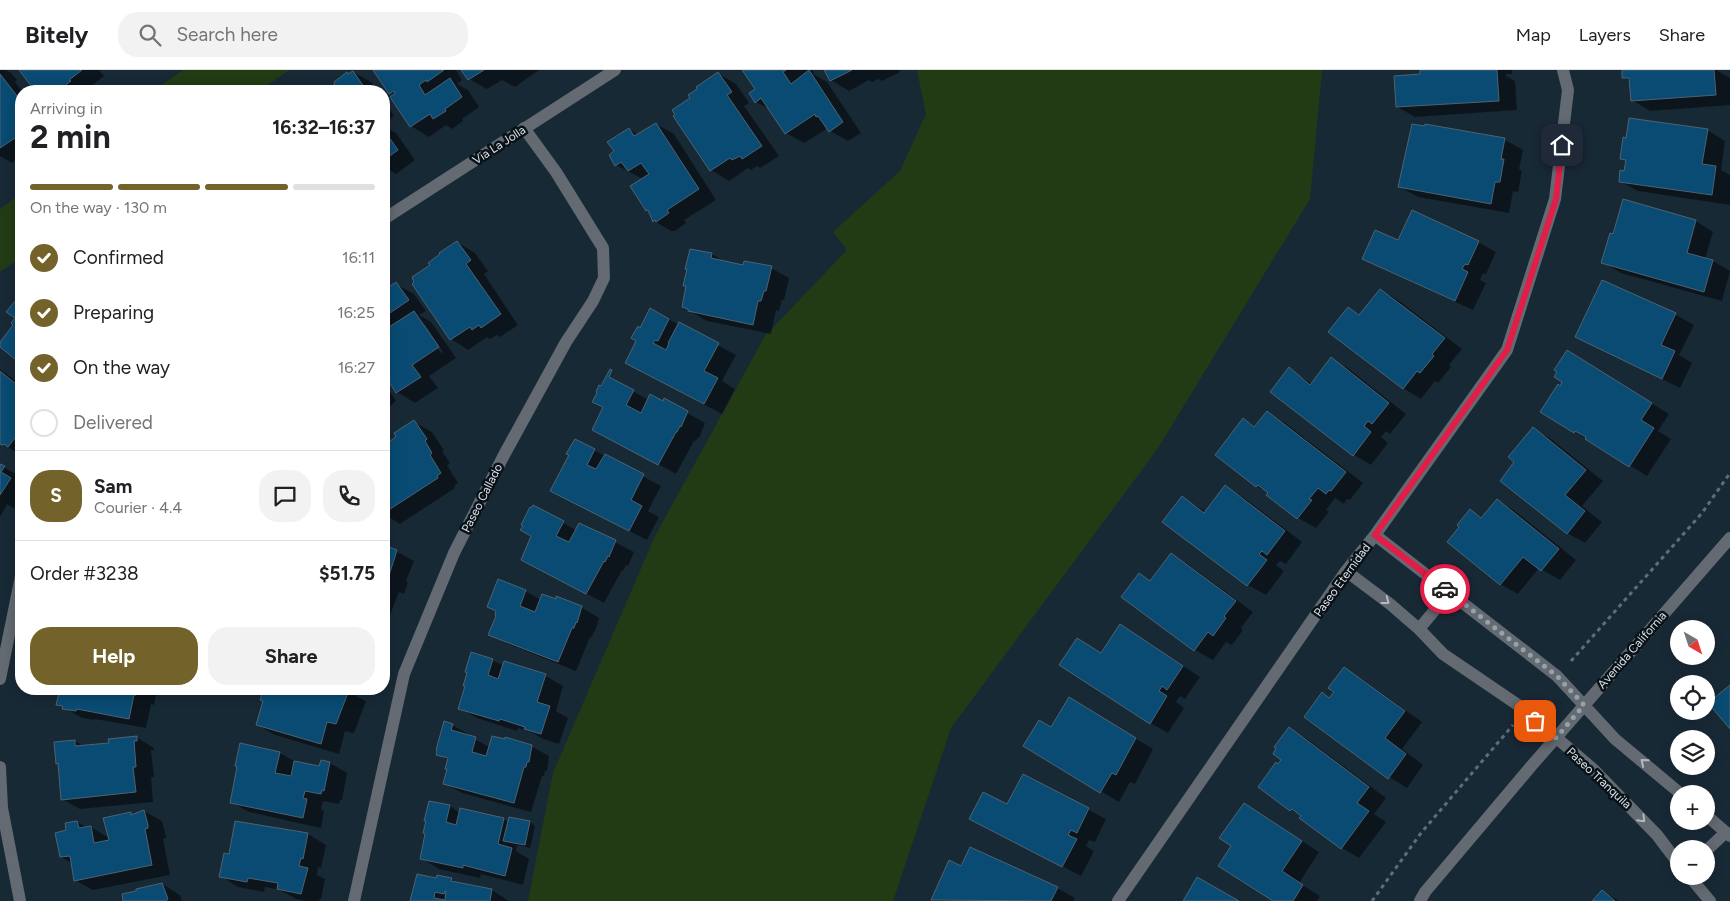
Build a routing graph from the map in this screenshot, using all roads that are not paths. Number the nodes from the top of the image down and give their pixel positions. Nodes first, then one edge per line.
1 (615, 70) edge
2 (1564, 70) edge
3 (524, 128) junction
4 (390, 215) edge
5 (1375, 535) junction
6 (1730, 538) edge
7 (1346, 572) junction
8 (1450, 593) junction
9 (15, 605) edge
10 (1419, 629) junction
11 (0, 678) edge
12 (1584, 705) junction
13 (1556, 738) junction
14 (0, 767) edge
15 (1670, 785) edge
16 (1715, 823) edge
17 (1728, 834) edge
18 (1715, 844) edge
19 (1670, 852) edge
20 (1697, 885) edge
21 (20, 901) edge
22 (354, 901) edge
23 (1118, 901) edge
24 (1420, 901) edge
25 (1710, 901) edge

1 - 3 street, Via La Jolla
2 - 5 street, Paseo Eternidad
3 - 4 street, Via La Jolla
3 - 22 street, Paseo Callado
5 - 7 street, Paseo Eternidad
5 - 8 street
6 - 12 street, Avenida California
7 -> 10 street, Paseo Tranquila
7 - 23 street, Paseo Eternidad
8 - 10 street
8 - 12 street
9 - 11 street
10 - 13 street, Paseo Tranquila
12 - 13 street, Avenida California
15 -> 12 street
13 -> 19 street, Paseo Tranquila
13 - 24 street, Avenida California
14 - 21 street
16 - 17 street
17 - 18 street
20 - 25 street

